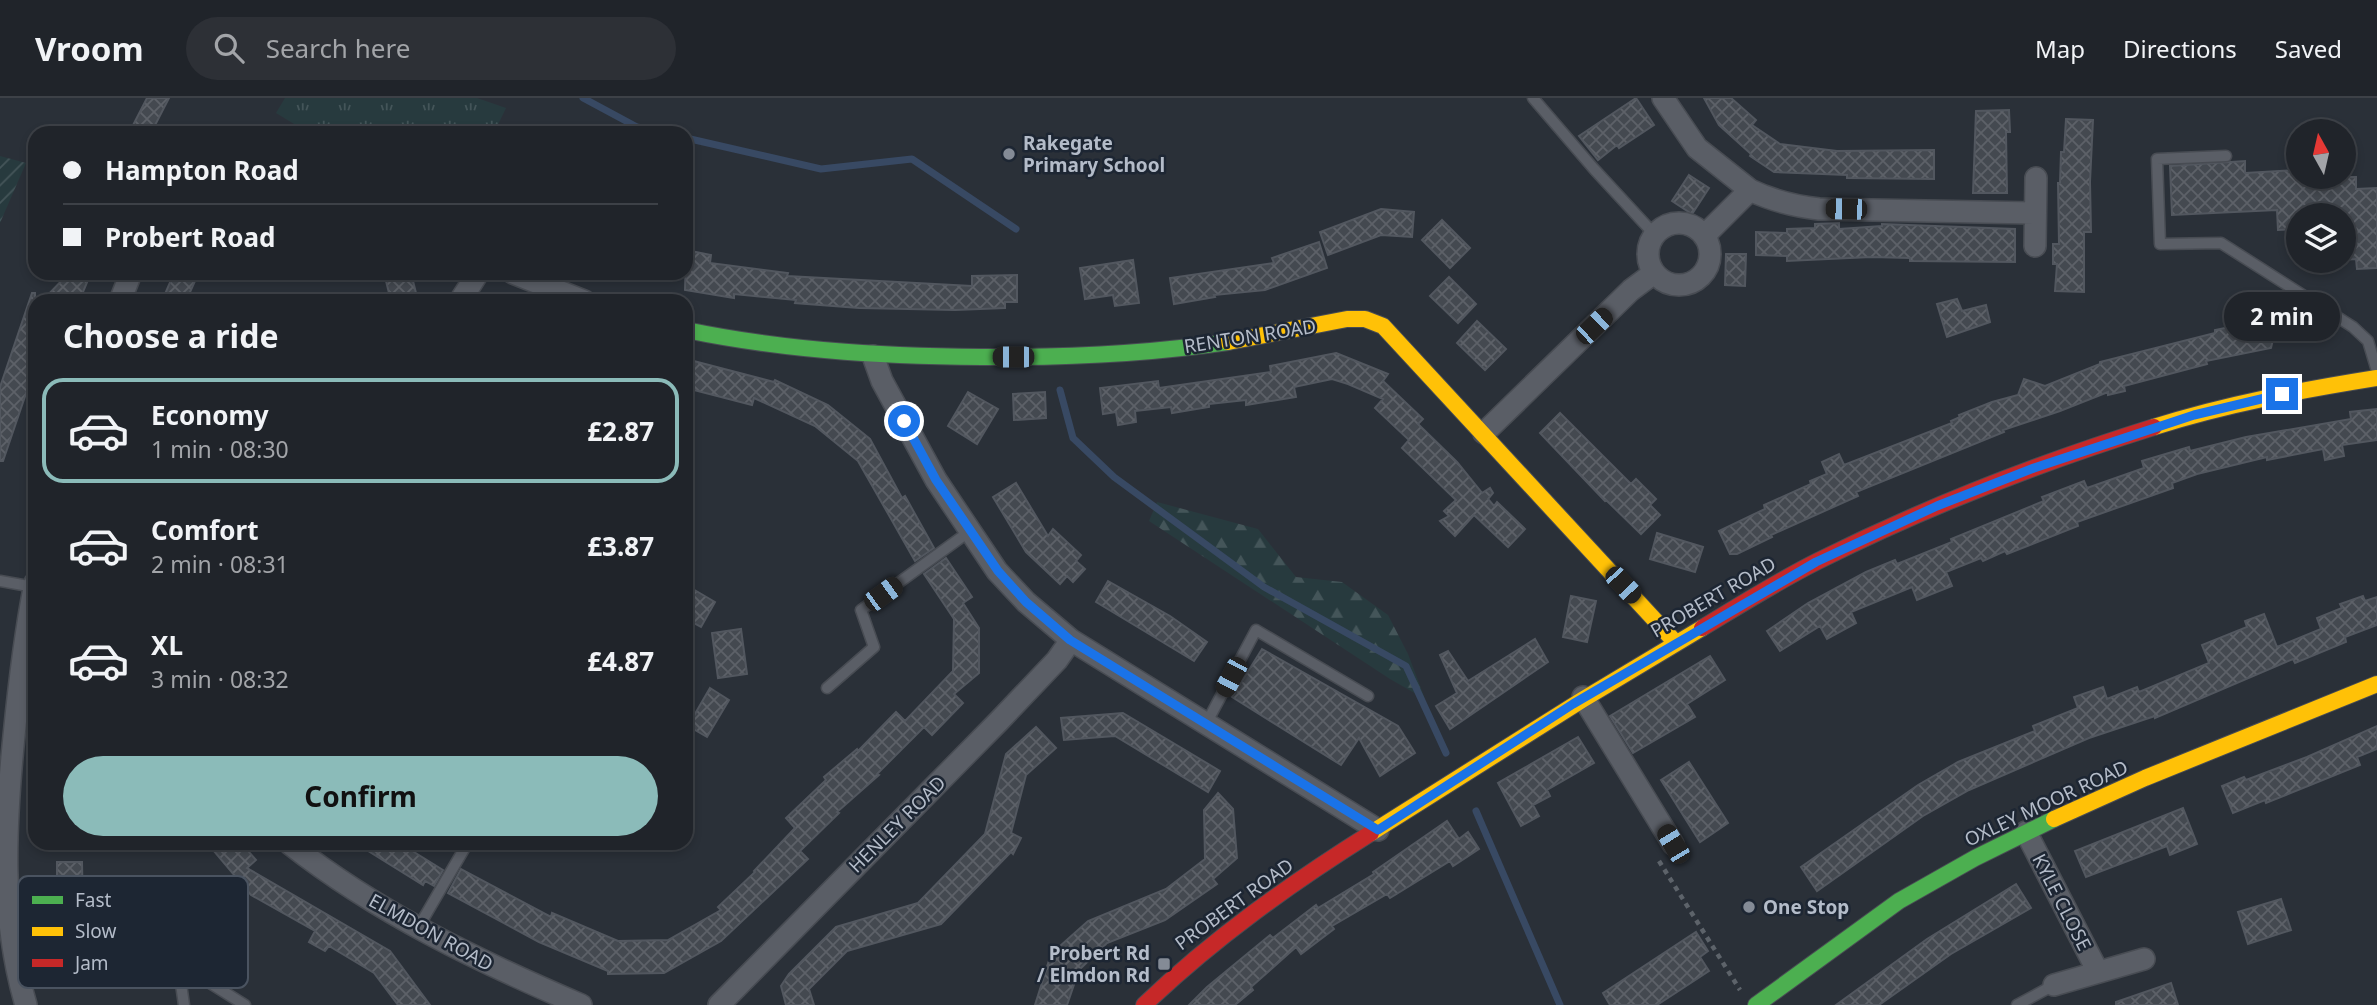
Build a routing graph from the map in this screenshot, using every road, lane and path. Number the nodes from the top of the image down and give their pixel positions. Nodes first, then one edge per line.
1 (1533, 98) edge
2 (1663, 98) edge
3 (2226, 156) dead end
4 (2036, 178) dead end
5 (1750, 190) junction
6 (2035, 213) junction
7 (1656, 234) junction
8 (1704, 236) junction
9 (2035, 246) dead end
10 (1654, 273) junction
11 (531, 280) edge
12 (566, 294) edge
13 (693, 332) edge
14 (873, 356) junction
15 (2377, 372) edge
16 (2377, 378) edge
17 (1484, 433) junction
18 (970, 531) junction
19 (0, 581) edge
20 (28, 584) edge
21 (28, 625) edge
22 (1070, 640) junction
23 (1676, 643) junction
24 (2377, 684) edge
25 (827, 688) dead end
26 (1368, 696) dead end
27 (1583, 697) junction
28 (25, 722) edge
29 (1206, 724) junction
30 (1378, 830) junction
31 (2026, 832) junction
32 (1673, 844) dead end
33 (298, 850) edge
34 (464, 850) edge
35 (3, 852) edge
36 (418, 928) junction
37 (2144, 958) dead end
38 (18, 972) edge
39 (2098, 972) junction
40 (2054, 985) joint
41 (218, 988) edge
42 (245, 1005) edge
43 (581, 1005) edge
44 (719, 1005) edge
45 (1144, 1005) edge
46 (1756, 1005) edge
47 (2017, 1005) edge

1 - 7 lane
2 - 5 street
3 - 15 lane
4 - 6 street
5 - 6 street
5 - 8 street
6 - 9 street
7 - 8 street
7 - 10 street
8 - 10 street
10 - 17 street
11 - 12 street
13 - 14 street, RENTON ROAD
14 - 17 street, RENTON ROAD
14 - 18 street
16 - 23 street, PROBERT ROAD
17 - 23 street, RENTON ROAD
18 - 22 street
18 - 25 lane
19 - 20 lane
21 - 28 street
22 - 29 street
22 - 44 street, HENLEY ROAD
23 - 27 street, PROBERT ROAD
24 - 31 street, OXLEY MOOR ROAD
26 - 29 lane
27 - 30 street, PROBERT ROAD
27 - 32 street
28 - 35 street
29 - 30 street
30 - 45 street, PROBERT ROAD
31 - 39 street, KYLE CLOSE
31 - 46 street, OXLEY MOOR ROAD
33 - 36 street, ELMDON ROAD
34 - 36 lane
35 - 38 street
36 - 43 street, ELMDON ROAD
37 - 39 street, KYLE CLOSE
39 - 40 street, KYLE CLOSE
40 - 47 lane
41 - 42 lane

